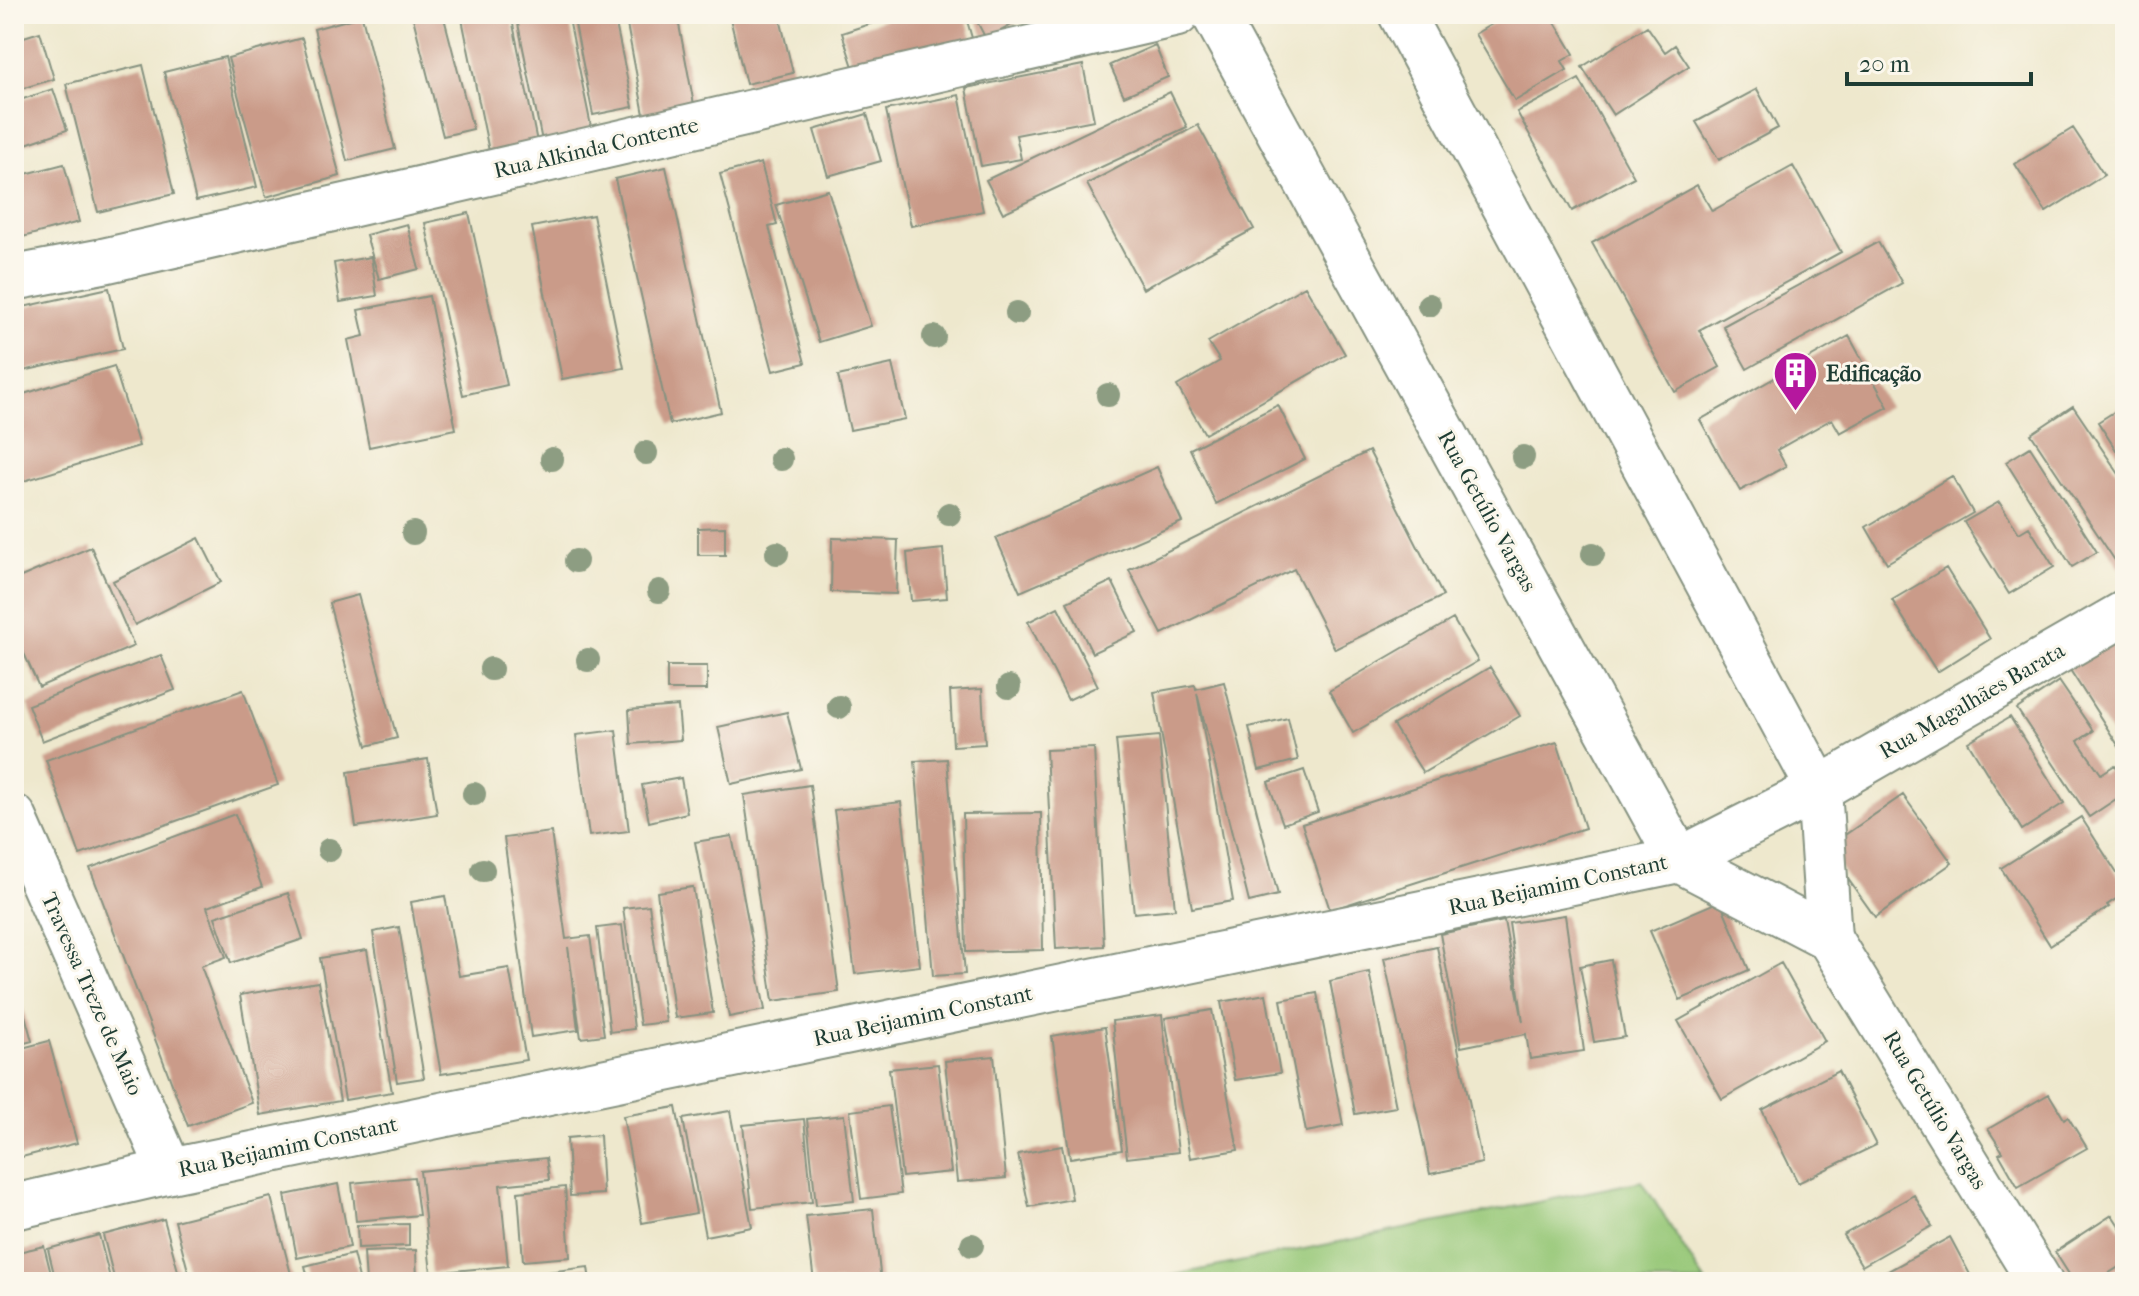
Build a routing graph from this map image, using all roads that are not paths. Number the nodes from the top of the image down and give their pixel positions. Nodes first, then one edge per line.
1 (1177, 14) edge
2 (1214, 14) edge
3 (1401, 14) edge
4 (14, 278) edge
5 (2125, 613) edge
6 (1819, 789) junction
7 (14, 817) edge
8 (1679, 860) junction
9 (1829, 938) junction
10 (170, 1171) junction
11 (14, 1207) edge
12 (2040, 1282) edge

1 - 4 street, Rua Alkinda Contente
2 - 8 street, Rua Getúlio Vargas
3 - 6 street, Rua Getúlio Vargas
5 - 6 street, Rua Magalhães Barata
6 - 8 street, Rua Beijamim Constant
6 - 9 street, Rua Getúlio Vargas
7 - 10 street, Travessa Treze de Maio
8 - 9 street
8 - 10 street, Rua Beijamim Constant
9 - 12 street, Rua Getúlio Vargas
10 - 11 street, Rua Beijamim Constant

